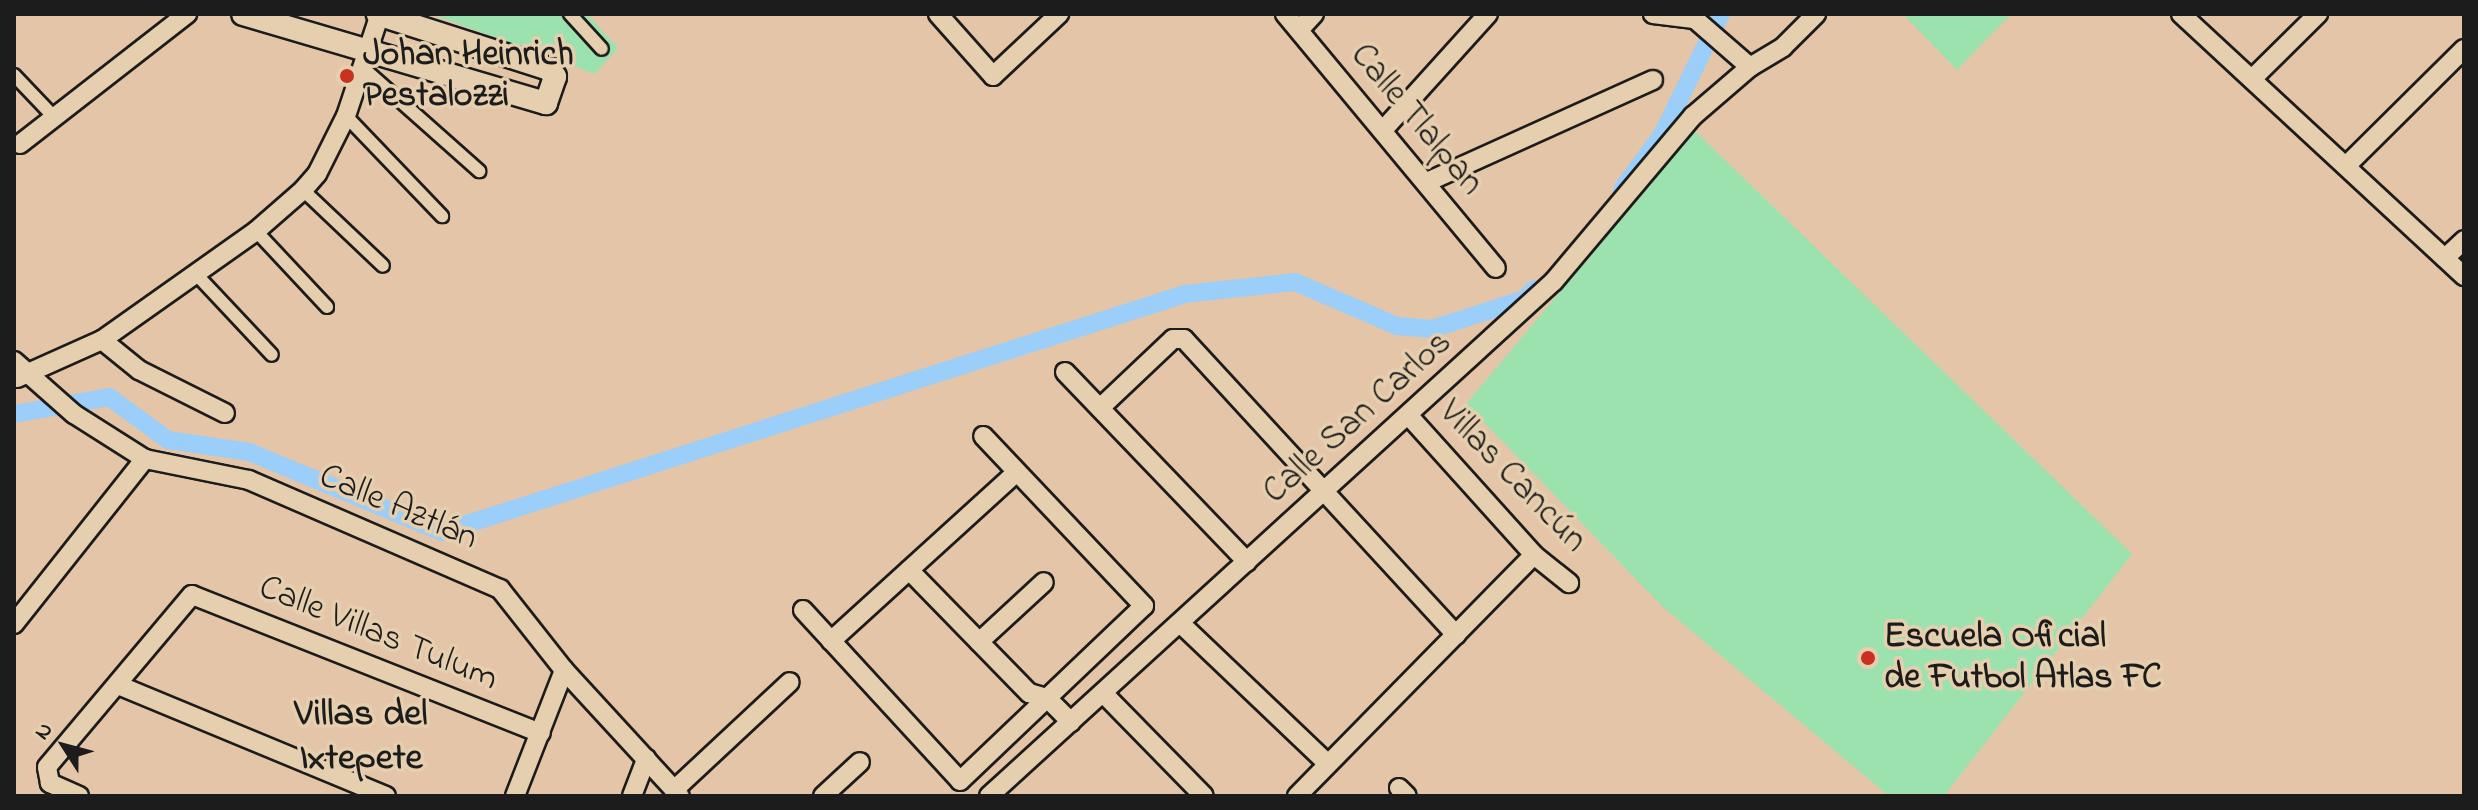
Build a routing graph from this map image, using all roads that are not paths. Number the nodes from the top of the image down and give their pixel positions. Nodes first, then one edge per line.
1 (187, 14) edge
2 (243, 14) edge
3 (379, 14) edge
4 (570, 14) edge
5 (938, 14) edge
6 (1059, 14) edge
7 (1285, 14) edge
8 (1314, 14) edge
9 (1488, 14) edge
10 (1654, 14) edge
11 (1816, 14) edge
12 (2318, 14) edge
13 (2191, 17) edge
14 (1695, 21) edge
15 (1299, 30) junction
16 (602, 49) dead end
17 (2464, 49) edge
18 (365, 59) junction
19 (1750, 67) junction
20 (14, 75) edge
21 (2252, 79) junction
22 (1653, 80) dead end
23 (346, 116) junction
24 (54, 117) junction
25 (1384, 129) junction
26 (17, 147) edge
27 (2346, 166) junction
28 (479, 171) dead end
29 (1427, 182) junction
30 (303, 190) junction
31 (442, 216) dead end
32 (256, 231) junction
33 (2464, 240) edge
34 (2445, 258) junction
35 (383, 266) dead end
36 (1496, 268) dead end
37 (195, 273) junction
38 (2464, 276) edge
39 (327, 307) dead end
40 (102, 340) junction
41 (272, 355) dead end
42 (1065, 372) dead end
43 (24, 375) edge
44 (1100, 408) junction
45 (225, 413) dead end
46 (1409, 416) junction
47 (983, 436) dead end
48 (145, 459) junction
49 (1017, 472) junction
50 (1326, 491) junction
51 (1534, 555) junction
52 (1247, 562) junction
53 (909, 570) junction
54 (1044, 582) dead end
55 (1569, 583) dead end
56 (803, 610) dead end
57 (1180, 623) junction
58 (14, 624) edge
59 (1456, 635) junction
60 (831, 641) junction
61 (979, 642) junction
62 (564, 670) junction
63 (790, 682) dead end
64 (118, 685) junction
65 (1038, 696) junction
66 (1109, 699) junction
67 (1032, 712) junction
68 (1071, 722) junction
69 (541, 733) junction
70 (1054, 737) junction
71 (646, 759) junction
72 (860, 762) dead end
73 (1328, 764) junction
74 (677, 793) edge
75 (79, 796) edge
76 (386, 796) edge
77 (515, 796) edge
78 (632, 796) edge
79 (823, 796) edge
80 (989, 796) edge
81 (1204, 796) edge
82 (1297, 796) edge

1 - 24 street
2 - 18 street
3 - 18 street
3 - 18 street
4 - 16 street
5 - 6 street
7 - 15 street, Calle Tlalpan
8 - 15 street
9 - 25 street
10 - 14 street
11 - 19 street, Calle San Carlos
12 - 21 street
13 - 21 street
14 - 19 street
15 - 25 street, Calle Tlalpan
17 - 27 street
18 - 23 street
18 - 28 street
19 - 46 street, Calle San Carlos
20 - 24 street
21 - 27 street
22 - 29 street
23 - 30 street
23 - 31 street
24 - 26 street
25 - 29 street, Calle Tlalpan
27 - 34 street
29 - 36 street, Calle Tlalpan
30 - 32 street
30 - 35 street
32 - 37 street
32 - 39 street
33 - 34 street
34 - 38 street
37 - 40 street
37 - 41 street
40 - 43 street
40 - 45 street
42 - 44 street
43 - 48 street, Calle Aztlán
44 - 50 street
44 - 52 street
46 - 50 street, Calle San Carlos
46 - 51 street, Villas Cancún
47 - 49 street
48 - 58 street
48 - 62 street, Calle Aztlán
49 - 53 street
49 - 65 street
50 - 52 street, Calle San Carlos
50 - 59 street
51 - 55 street, Villas Cancún
51 - 59 street
52 - 57 street, Calle San Carlos
53 - 60 street
53 - 61 street
54 - 61 street
56 - 60 street
57 - 66 street, Calle San Carlos
57 - 73 street
59 - 73 street
60 - 67 street
61 - 65 street
62 - 69 street
62 - 71 street, Calle Aztlán
63 - 74 street
64 - 69 street, Calle Villas Tulum
64 - 75 street
64 - 76 street
65 - 67 street
65 - 68 street
66 - 68 street, Calle San Carlos
66 - 81 street
67 - 70 street
68 - 70 street, Calle San Carlos
69 - 77 street
70 - 80 street, Calle San Carlos
71 - 74 street, Calle Aztlán
71 - 78 street
72 - 79 street
73 - 82 street

